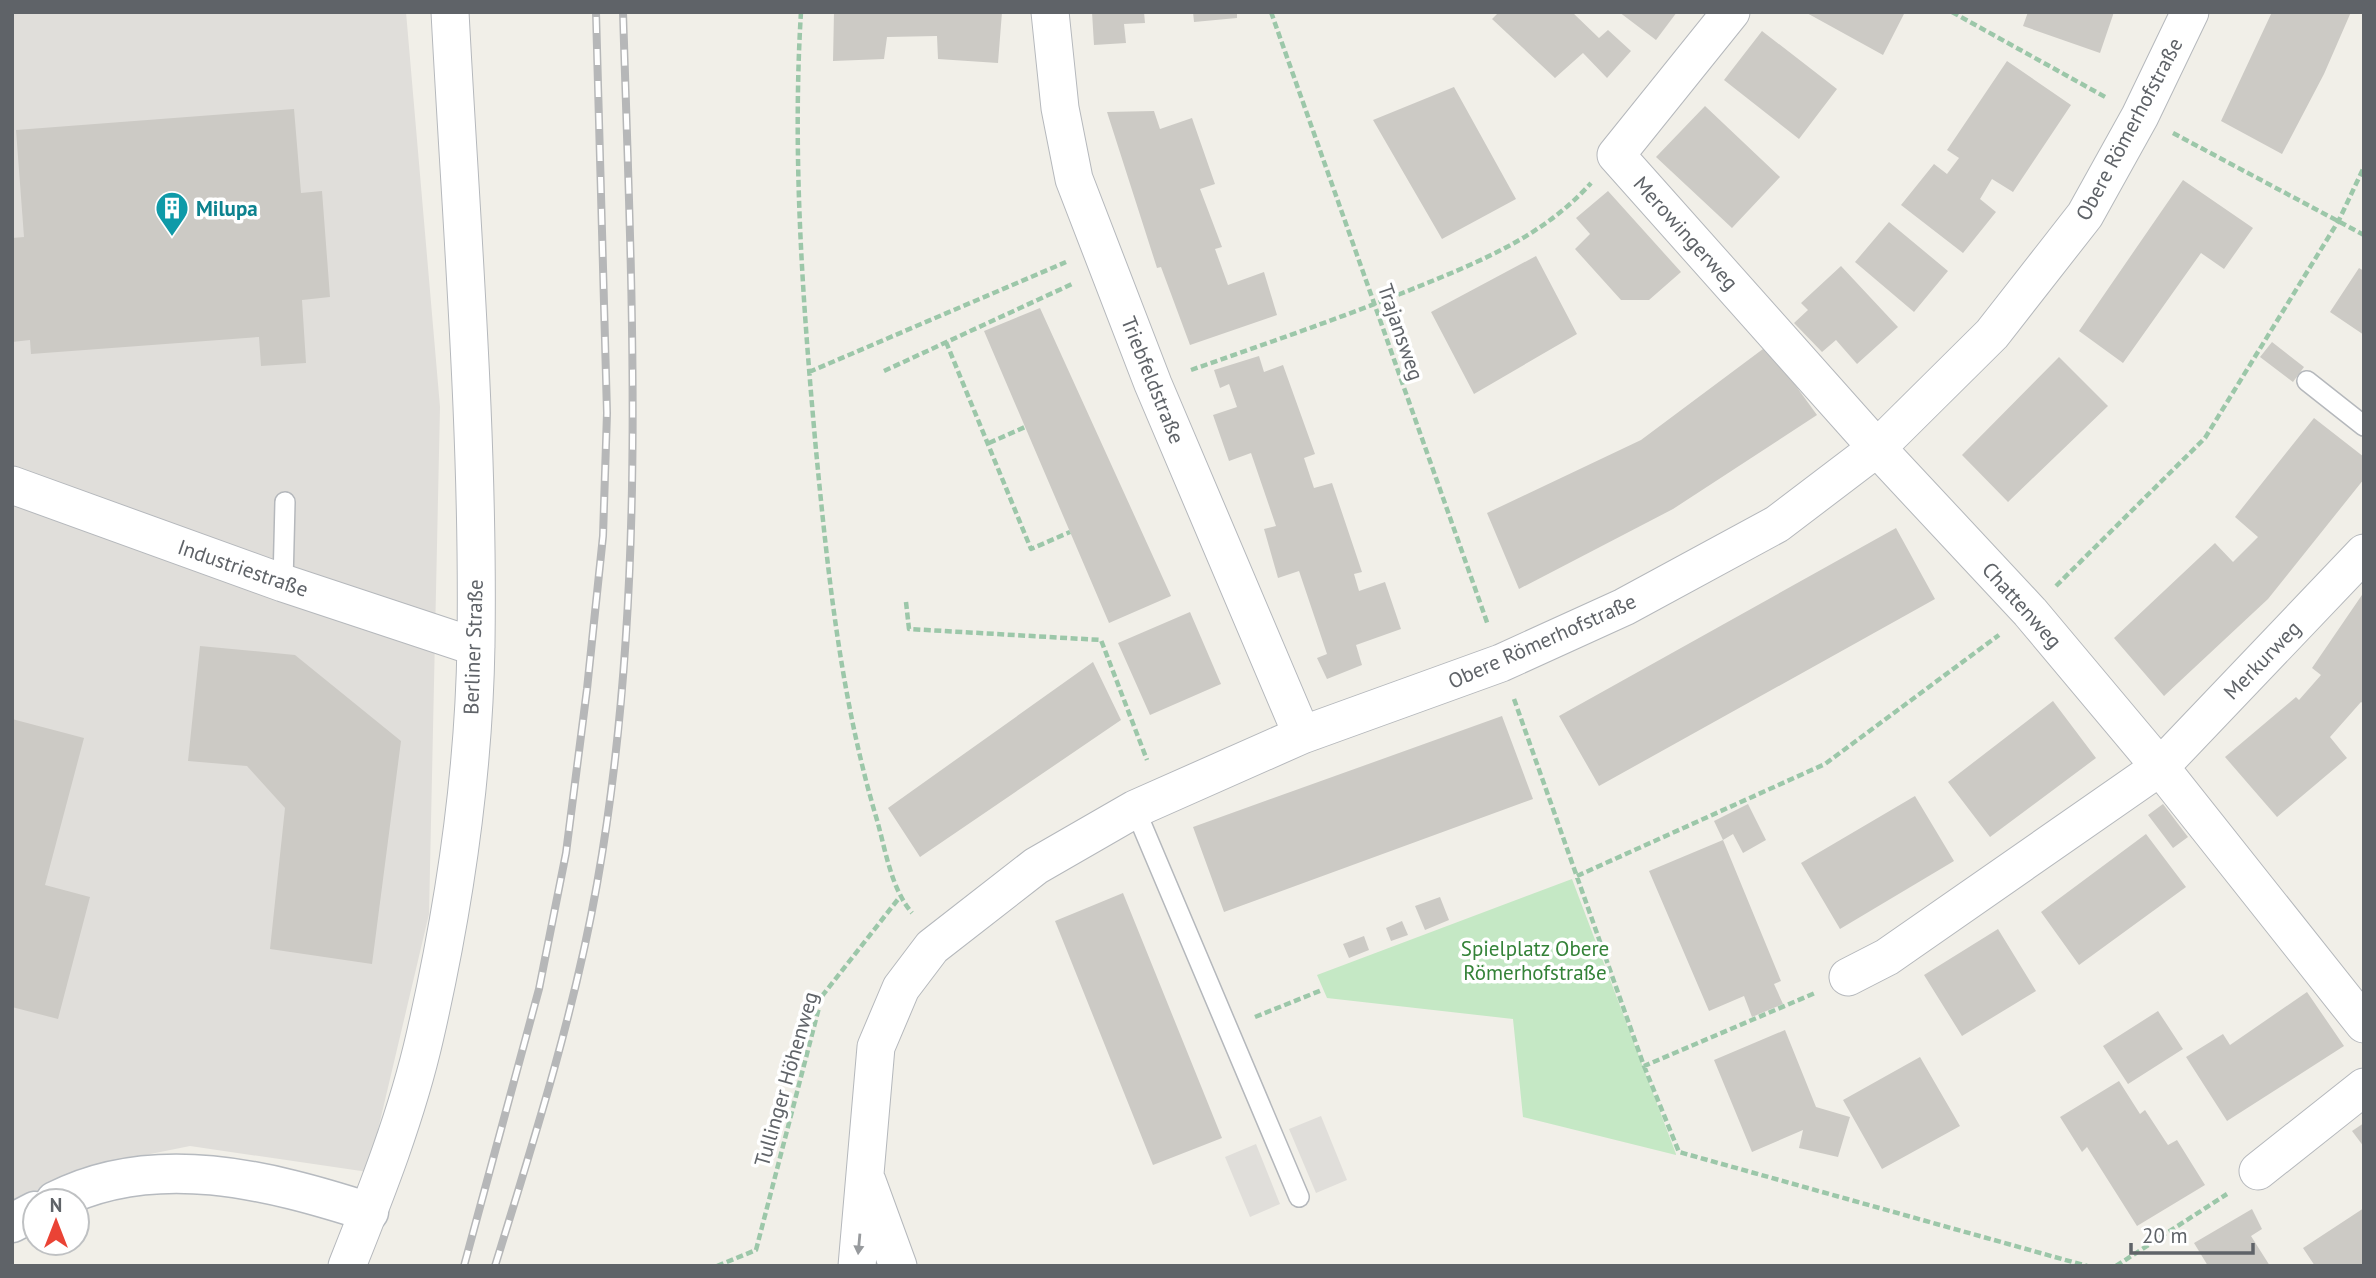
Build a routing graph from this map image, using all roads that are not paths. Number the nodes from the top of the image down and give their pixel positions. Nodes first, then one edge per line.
1 (450, 12) edge
2 (1050, 12) edge
3 (1731, 12) edge
4 (2190, 12) edge
5 (2307, 381) dead end
6 (2364, 426) edge
7 (1877, 447) junction
8 (12, 485) edge
9 (285, 502) dead end
10 (2364, 553) edge
11 (283, 583) junction
12 (476, 647) junction
13 (1302, 735) junction
14 (2160, 767) junction
15 (1148, 803) junction
16 (1848, 977) road end
17 (2364, 1024) edge
18 (2364, 1087) edge
19 (2258, 1171) road end
20 (864, 1174) junction
21 (91, 1188) edge
22 (1299, 1197) dead end
23 (369, 1212) junction
24 (901, 1263) edge
25 (347, 1266) edge
26 (857, 1266) edge

1 - 12 street, Berliner Straße
2 - 13 street, Triebfeldstraße
3 - 7 street, Merowingerweg
4 - 7 street, Obere Römerhofstraße
5 - 6 lane
7 - 13 street, Obere Römerhofstraße
7 - 14 street, Chattenweg
8 - 11 street, Industriestraße
9 - 11 lane
10 - 14 street, Merkurweg
11 - 12 street, Industriestraße
12 - 23 street, Berliner Straße
13 - 15 street, Obere Römerhofstraße
14 - 16 street
14 - 17 street, Chattenweg
15 - 20 street, Obere Römerhofstraße
15 - 22 lane
18 - 19 street
20 - 24 street, Obere Römerhofstraße
20 -> 26 street, Obere Römerhofstraße
21 - 23 street
23 - 25 street, Berliner Straße

